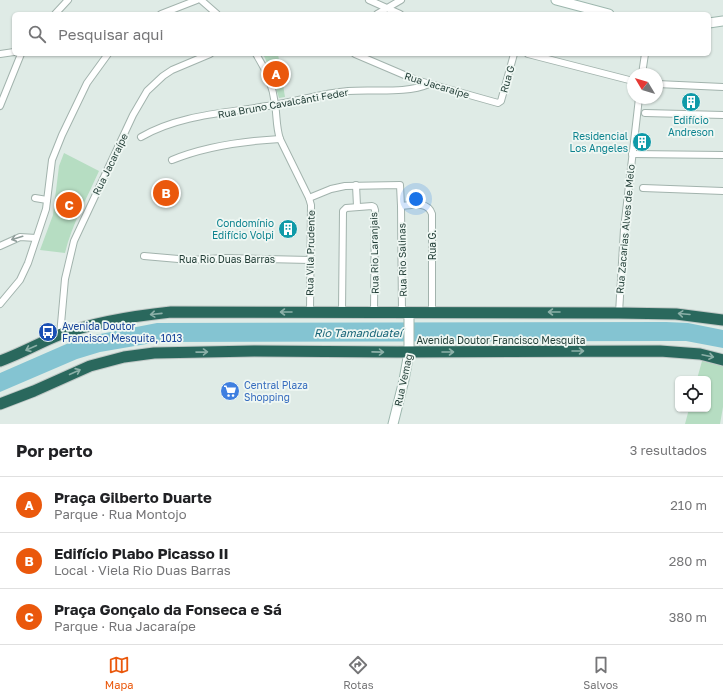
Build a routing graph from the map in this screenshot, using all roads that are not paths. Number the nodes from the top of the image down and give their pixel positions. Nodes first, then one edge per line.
1 (68, 0) edge
2 (196, 0) edge
3 (201, 0) edge
4 (369, 0) edge
5 (401, 0) edge
6 (556, 0) edge
7 (386, 8) junction
8 (57, 12) edge
9 (167, 12) edge
10 (215, 12) edge
11 (380, 12) edge
12 (395, 12) edge
13 (601, 12) edge
14 (722, 20) edge
15 (711, 23) edge
16 (12, 52) edge
17 (0, 54) edge
18 (20, 56) edge
19 (107, 56) edge
20 (205, 56) edge
21 (257, 56) edge
22 (360, 56) edge
23 (513, 56) edge
24 (536, 56) edge
25 (645, 56) edge
26 (643, 68) edge
27 (627, 79) edge
28 (429, 84) junction
29 (663, 84) edge
30 (723, 87) edge
31 (499, 103) joint
32 (638, 104) edge
33 (276, 105) junction
34 (0, 106) edge
35 (645, 113) dead end
36 (723, 115) edge
37 (141, 137) dead end
38 (280, 139) junction
39 (632, 154) junction
40 (723, 155) edge
41 (172, 160) dead end
42 (356, 186) junction
43 (643, 188) dead end
44 (723, 191) edge
45 (35, 198) dead end
46 (310, 198) junction
47 (47, 200) junction
48 (357, 206) junction
49 (401, 206) junction
50 (36, 238) junction
51 (0, 246) edge
52 (144, 256) dead end
53 (310, 260) junction
54 (0, 304) edge
55 (310, 312) junction
56 (342, 312) junction
57 (374, 312) junction
58 (432, 312) junction
59 (619, 313) junction
60 (407, 315) junction
61 (723, 320) edge
62 (60, 335) junction
63 (409, 348) junction
64 (723, 360) edge
65 (0, 361) edge
66 (0, 404) edge
67 (393, 424) edge

1 - 8 street
2 - 9 street
3 - 10 street
4 - 7 street
5 - 7 street
6 - 13 street
7 - 11 street
7 - 12 street
14 - 15 street
16 - 17 street
18 - 34 street
19 - 47 street
20 - 62 street, Rua Jacaraípe
21 - 33 street, Rua Vila Prudente
22 - 28 street, Rua Jacaraípe
23 - 31 street, Rua G
24 - 27 street
25 - 26 street
28 - 31 street, Rua Jacaraípe
28 - 33 street, Rua Bruno Cavalcânti Feder
29 - 30 street
32 - 39 street, Rua Zacarias Alves de Melo
33 - 37 street, Rua Bruno Cavalcânti Feder
33 - 38 street, Rua Vila Prudente
35 - 36 street
38 - 41 street
38 - 46 street, Rua Vila Prudente
39 - 40 street
39 - 59 street, Rua Zacarias Alves de Melo
42 - 46 street
42 - 48 street
42 - 49 street, Rua Rio Salinas
43 - 44 street
45 - 47 street
46 - 53 street, Rua Vila Prudente
47 - 50 street
48 - 56 street, Rua Rio Laranjais
48 - 57 street, Rua Rio Laranjais
49 - 58 street, Rua G.
49 - 60 street, Rua Rio Salinas
50 -> 51 street
50 - 54 street
52 - 53 street, Rua Rio Duas Barras
53 - 55 street, Rua Vila Prudente
55 - 56 highway
55 -> 62 highway
56 - 57 highway
57 - 60 highway
59 -> 58 highway
58 - 60 highway
61 -> 59 highway
60 - 63 street, Rua Vemag
62 -> 65 highway
63 -> 64 highway, Avenida Doutor Francisco Mesquita
66 -> 63 highway, Avenida Doutor Francisco Mesquita
63 - 67 street, Rua Vemag

